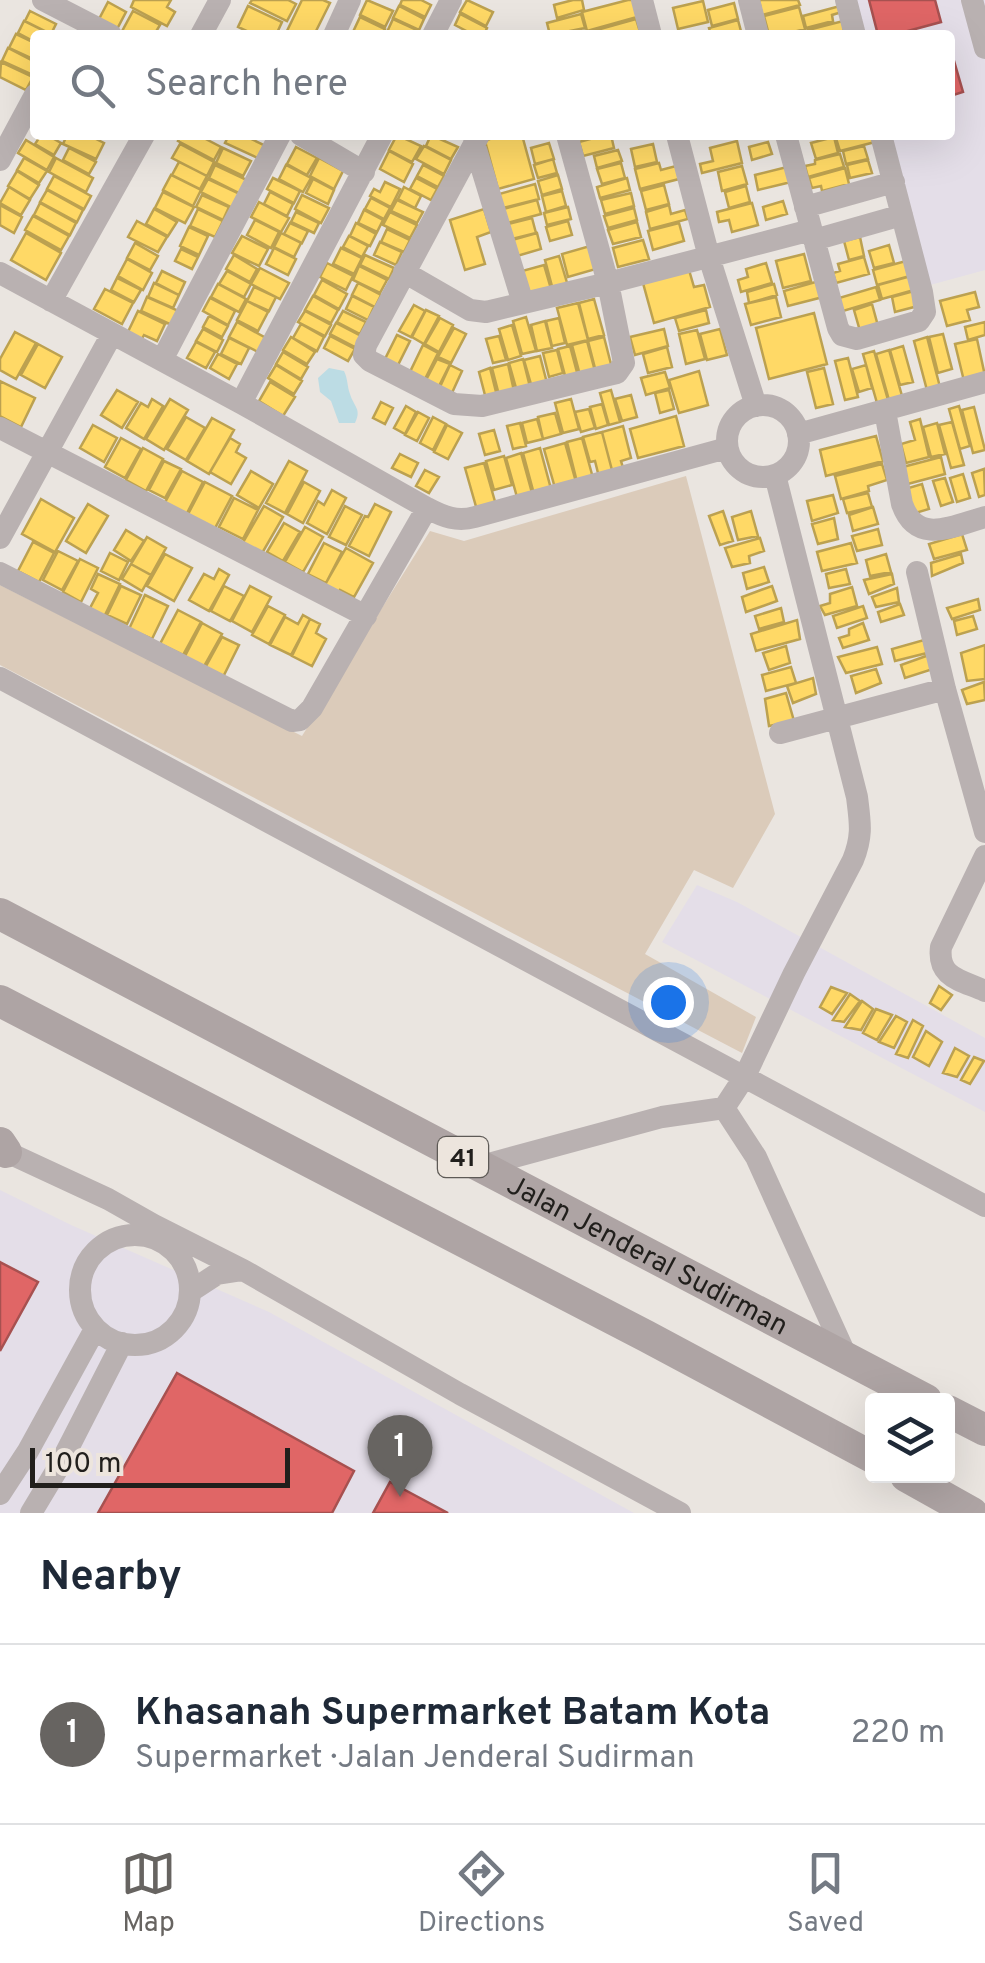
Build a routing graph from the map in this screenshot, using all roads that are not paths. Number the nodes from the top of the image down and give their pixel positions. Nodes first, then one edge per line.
1 (42, 0) edge
2 (220, 0) edge
3 (350, 0) edge
4 (452, 0) edge
5 (642, 0) edge
6 (748, 0) edge
7 (846, 0) edge
8 (972, 0) edge
9 (76, 17) edge
10 (101, 30) edge
11 (203, 30) edge
12 (336, 30) edge
13 (436, 30) edge
14 (650, 30) edge
15 (757, 30) edge
16 (854, 30) edge
17 (985, 48) edge
18 (30, 104) edge
19 (141, 140) edge
20 (277, 140) edge
21 (310, 140) edge
22 (380, 140) edge
23 (476, 140) edge
24 (477, 140) edge
25 (568, 140) edge
26 (678, 140) edge
27 (787, 140) edge
28 (882, 140) edge
29 (0, 160) edge
30 (364, 172) junction
31 (894, 182) junction
32 (902, 215) junction
33 (810, 226) junction
34 (709, 257) junction
35 (404, 272) junction
36 (0, 273) edge
37 (608, 283) junction
38 (51, 301) junction
39 (523, 303) junction
40 (112, 334) junction
41 (162, 360) junction
42 (985, 382) edge
43 (241, 403) junction
44 (756, 406) junction
45 (885, 411) junction
46 (0, 428) edge
47 (798, 434) junction
48 (727, 448) junction
49 (47, 452) junction
50 (775, 475) junction
51 (427, 508) junction
52 (985, 517) edge
53 (0, 538) edge
54 (917, 572) dead end
55 (0, 573) edge
56 (366, 616) junction
57 (0, 678) edge
58 (945, 689) junction
59 (837, 718) junction
60 (780, 733) dead end
61 (985, 832) edge
62 (985, 856) edge
63 (0, 914) edge
64 (985, 991) edge
65 (0, 1001) edge
66 (745, 1076) junction
67 (724, 1108) junction
68 (2, 1148) edge
69 (481, 1166) junction
70 (95, 1193) junction
71 (985, 1206) edge
72 (106, 1242) junction
73 (244, 1270) junction
74 (190, 1291) junction
75 (95, 1328) junction
76 (122, 1343) junction
77 (849, 1361) junction
78 (912, 1393) edge
79 (955, 1415) edge
80 (985, 1430) edge
81 (865, 1453) edge
82 (918, 1483) edge
83 (0, 1494) edge
84 (30, 1513) edge
85 (680, 1513) edge
86 (972, 1513) edge

1 - 9 street
2 - 11 street
3 - 12 street
4 - 13 street
5 - 14 street
6 - 15 street
7 - 16 street
8 - 17 street
9 - 10 street
18 - 29 street
19 - 38 street
20 - 41 street
21 - 30 street
22 - 30 street
23 - 35 street
24 - 39 street
25 - 37 street
26 - 34 street
27 - 33 street
28 - 31 street
30 - 43 street
31 - 32 street
31 - 33 street
32 - 33 street
32 - 33 street
33 - 34 street
34 - 37 street
34 - 44 street
35 - 37 street
35 - 39 street
36 - 38 street
37 - 39 street
38 - 40 street
40 - 41 street
40 - 49 street
41 - 43 street
42 - 45 street
43 - 51 street
44 - 47 street
44 - 48 street
45 - 47 street
45 - 52 street
46 - 49 street
47 - 50 street
48 - 50 street
48 - 51 street
49 - 53 street
49 - 56 street
50 - 59 street
51 - 56 street
54 - 58 street
55 - 56 street
57 - 66 street
58 - 59 street
58 - 61 street
59 - 60 street
59 - 66 street
62 - 64 street
63 - 69 highway, Jalan Jenderal Sudirman / 41
65 - 81 highway
66 - 67 street
66 - 71 street
67 - 69 street
67 - 77 street
68 - 70 street
69 - 77 highway, Jalan Jenderal Sudirman / 41
70 - 72 street
70 - 73 street
72 - 74 street
72 - 75 street
73 - 74 street
73 - 85 street
74 - 76 street
75 - 76 street
75 - 83 street
76 - 84 street
77 - 78 highway, Jalan Jenderal Sudirman / 41
79 - 80 highway
82 - 86 highway

